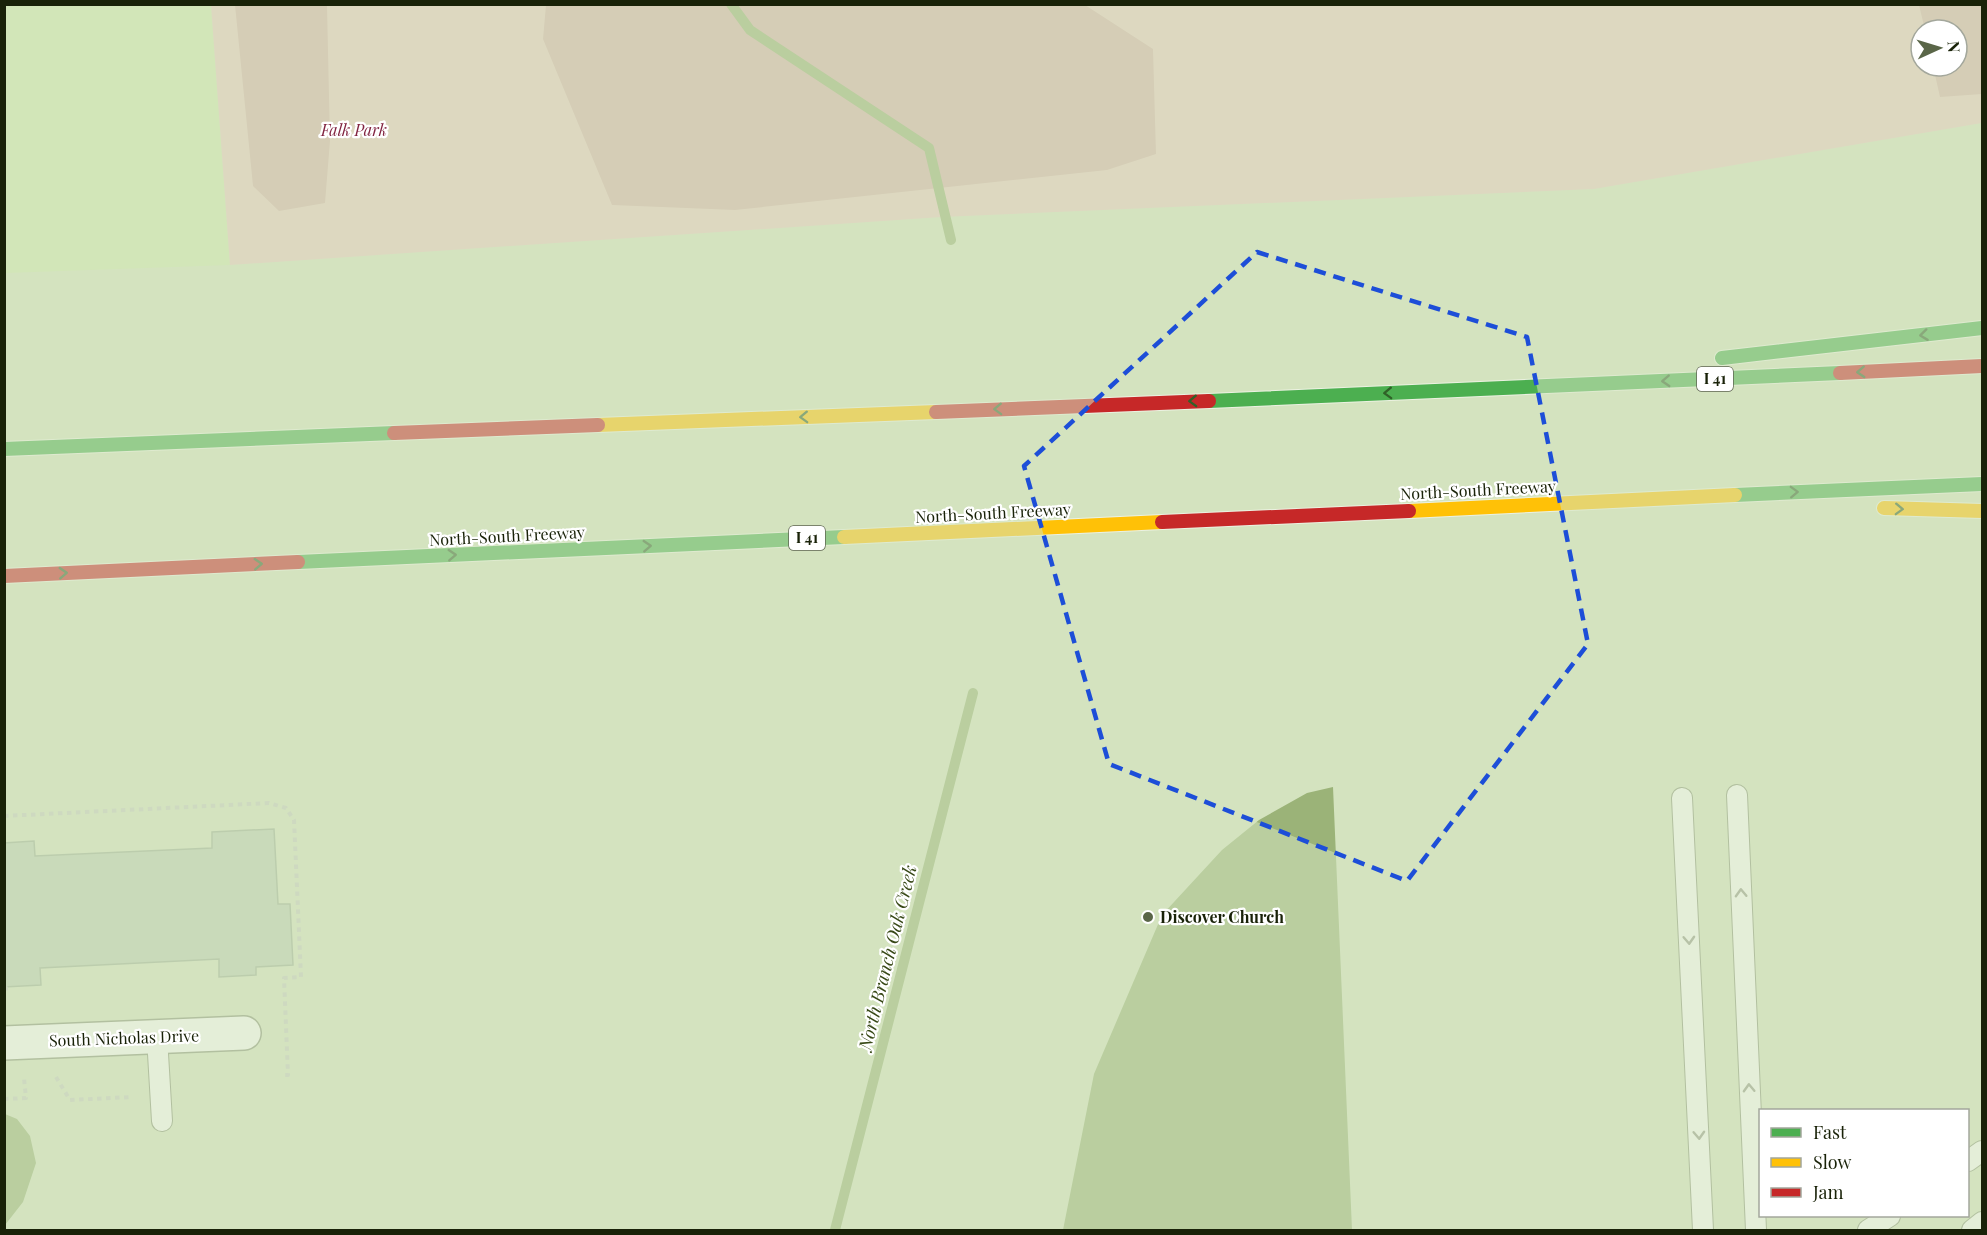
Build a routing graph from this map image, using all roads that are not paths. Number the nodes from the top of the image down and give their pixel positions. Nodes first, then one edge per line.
1 (1983, 328) edge
2 (1709, 360) dead end
3 (1983, 366) edge
4 (1637, 368) dead end
5 (1447, 391) junction
6 (4, 449) edge
7 (1983, 484) edge
8 (1609, 500) junction
9 (1796, 506) dead end
10 (1866, 508) dead end
11 (1983, 511) edge
12 (4, 576) edge
13 (1737, 795) dead end
14 (1682, 798) dead end
15 (244, 1033) dead end
16 (157, 1036) junction
17 (4, 1043) edge
18 (162, 1121) dead end
19 (1983, 1151) edge
20 (1969, 1160) edge
21 (1887, 1217) edge
22 (1983, 1222) edge
23 (1703, 1230) edge
24 (1756, 1230) edge
25 (1868, 1230) edge
26 (1972, 1230) edge

1 -> 2 highway
3 -> 5 highway, I 41
4 - 5 highway
5 -> 6 highway, I 41
8 -> 7 highway, North-South Freeway / I 41
8 - 9 highway
12 -> 8 highway, North-South Freeway / I 41
10 -> 11 highway
24 -> 13 lane
14 -> 23 lane
15 - 16 street, South Nicholas Drive
16 - 17 street, South Nicholas Drive
16 - 18 lane
19 - 20 lane
21 - 25 lane
22 - 26 lane

